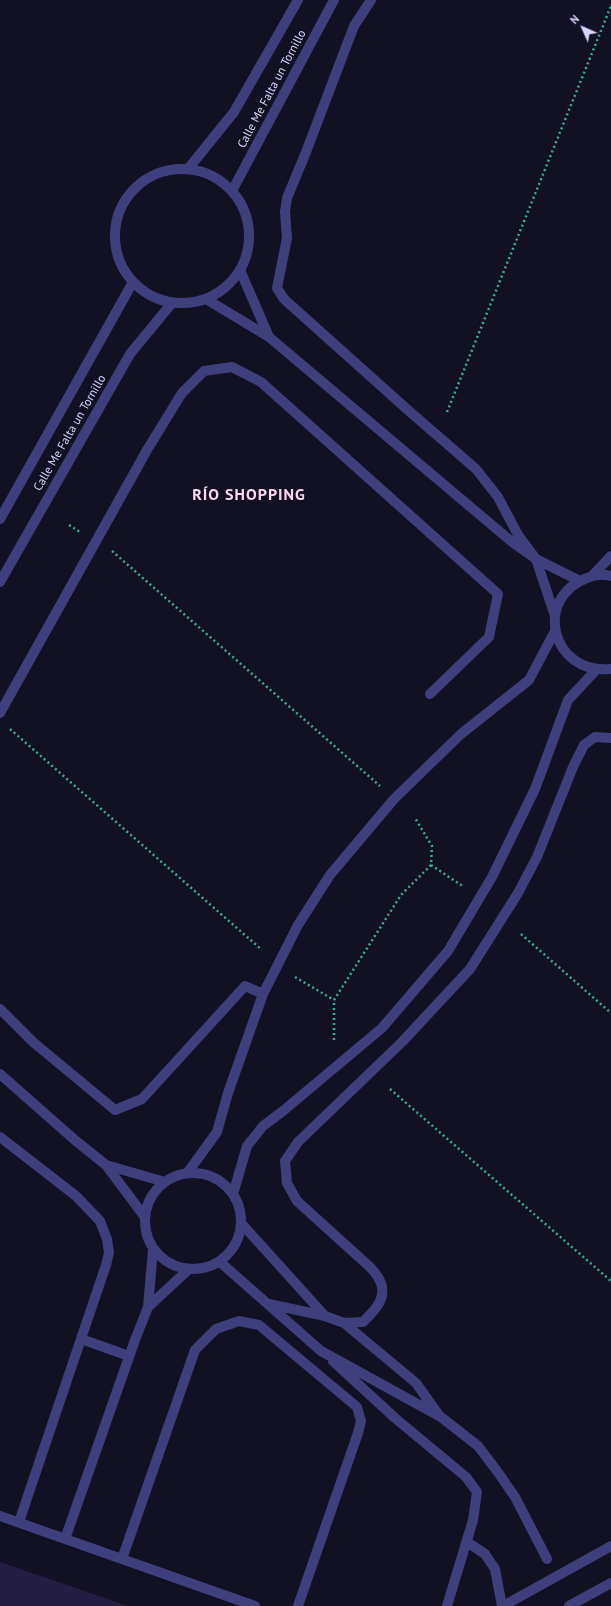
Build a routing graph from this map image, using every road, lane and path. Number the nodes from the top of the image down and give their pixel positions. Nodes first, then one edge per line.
1 (298, 0) edge
2 (334, 0) edge
3 (371, 0) edge
4 (611, 6) edge
5 (188, 170) junction
6 (232, 191) junction
7 (240, 270) junction
8 (133, 282) junction
9 (206, 299) junction
10 (172, 303) junction
11 (269, 337) junction
12 (447, 412) dead end
13 (0, 519) edge
14 (68, 525) dead end
15 (97, 540) junction
16 (611, 556) edge
17 (536, 559) junction
18 (593, 575) junction
19 (611, 576) edge
20 (580, 581) junction
21 (0, 582) edge
22 (555, 616) junction
23 (555, 631) junction
24 (611, 669) edge
25 (596, 670) junction
26 (430, 694) dead end
27 (0, 713) edge
28 (6, 725) dead end
29 (611, 738) edge
30 (380, 786) dead end
31 (415, 818) dead end
32 (431, 865) junction
33 (464, 887) dead end
34 (521, 934) dead end
35 (262, 950) dead end
36 (295, 978) dead end
37 (263, 994) junction
38 (334, 1000) junction
39 (0, 1009) edge
40 (611, 1013) edge
41 (334, 1040) dead end
42 (0, 1074) edge
43 (390, 1089) dead end
44 (0, 1137) edge
45 (106, 1165) junction
46 (188, 1172) junction
47 (164, 1182) junction
48 (233, 1194) junction
49 (144, 1216) junction
50 (241, 1223) junction
51 (153, 1250) junction
52 (220, 1262) junction
53 (188, 1270) junction
54 (611, 1281) edge
55 (269, 1304) junction
56 (148, 1307) junction
57 (325, 1316) junction
58 (344, 1323) junction
59 (81, 1339) junction
60 (321, 1351) junction
61 (129, 1356) junction
62 (441, 1417) junction
63 (0, 1516) edge
64 (19, 1522) junction
65 (65, 1539) junction
66 (467, 1542) junction
67 (611, 1546) edge
68 (122, 1559) junction
69 (547, 1559) dead end
70 (611, 1583) edge
71 (255, 1606) edge
72 (298, 1606) edge
73 (448, 1606) edge
74 (503, 1606) edge
75 (569, 1606) edge

1 - 5 street, Calle Me Falta un Tornillo
2 - 6 street, Calle Me Falta un Tornillo
3 - 17 street
4 - 12 path
5 - 6 street
5 - 8 street
6 - 7 street
7 - 9 street
7 - 11 street
8 - 10 street
8 - 13 street, Calle Me Falta un Tornillo
9 - 10 street
9 - 11 street
10 - 21 street, Calle Me Falta un Tornillo
11 - 17 street
14 - 15 path
15 - 26 street
15 - 27 street
15 - 30 path
16 - 18 street
17 - 20 street
17 - 22 street
18 - 19 street
18 - 20 street
20 - 22 street
22 - 23 street
23 - 25 street
23 - 37 street
24 - 25 street
25 - 48 street
28 - 35 path
29 - 58 street
31 - 32 path
32 - 33 path
32 - 38 path
34 - 40 path
36 - 38 path
37 - 39 street
37 - 46 street
38 - 41 path
42 - 45 street
43 - 54 path
44 - 59 street
45 - 47 street
45 - 49 street
46 - 47 street
46 - 48 street
47 - 49 street
48 - 50 street
49 - 51 street
50 - 52 street
50 - 57 street
51 - 53 street
51 - 56 street
52 - 53 street
52 - 55 street
53 - 56 street
55 - 57 street
55 - 60 street
56 - 61 street
57 - 58 street
58 - 62 street
59 - 61 street
59 - 64 street
60 - 62 street
60 - 66 street
61 - 65 street
62 - 69 street
63 - 64 street
64 - 65 street
65 - 68 street
66 - 73 street
66 - 74 street
67 - 74 street
68 - 71 street
68 - 72 street
70 - 75 street

